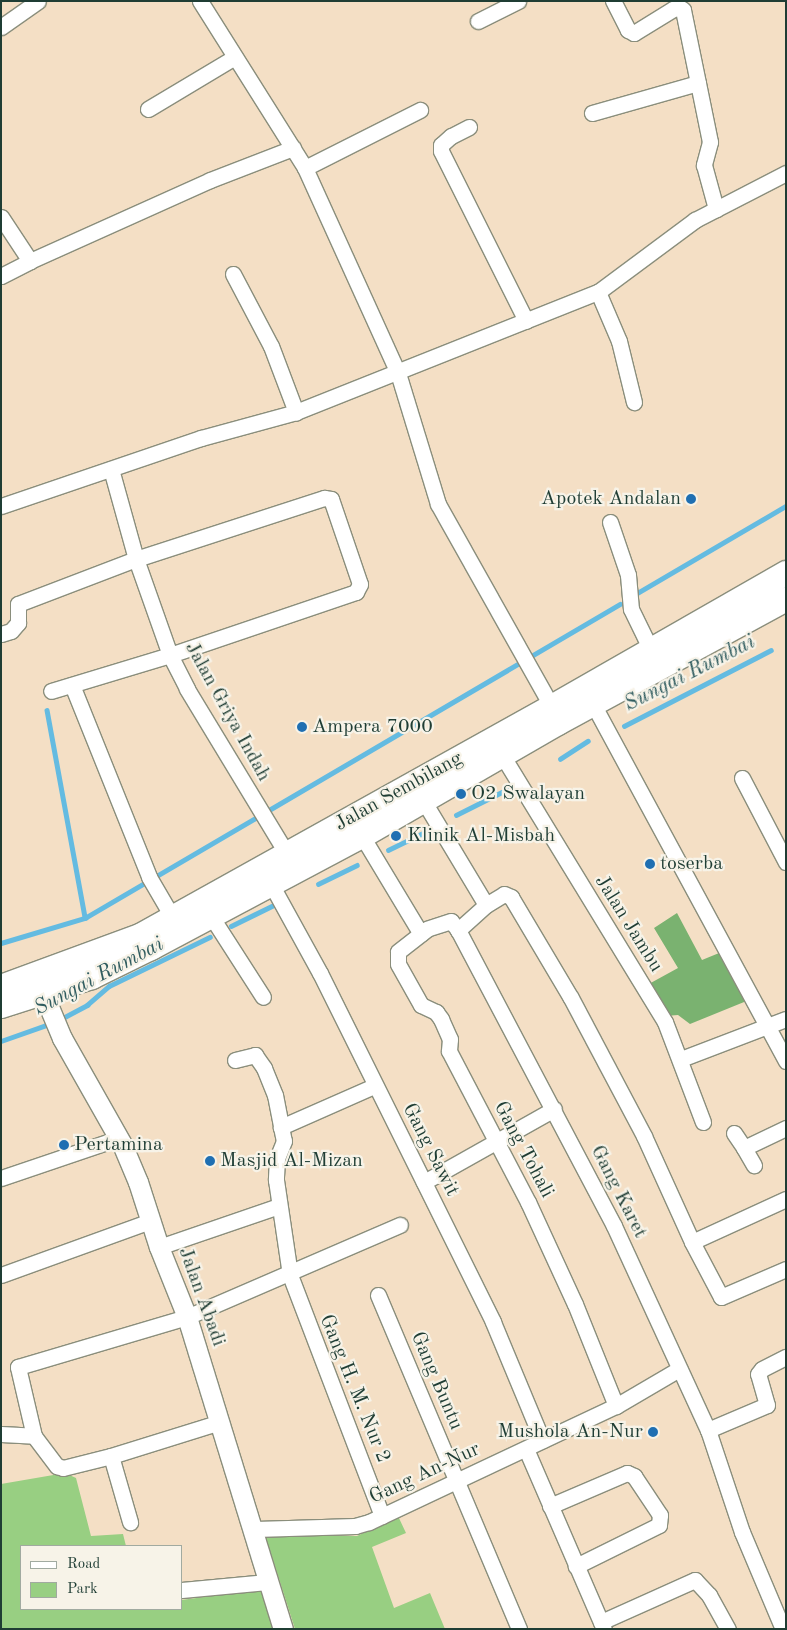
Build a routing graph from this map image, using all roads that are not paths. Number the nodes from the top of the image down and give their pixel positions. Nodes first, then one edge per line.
1 (38, 1) edge
2 (200, 1) edge
3 (518, 1) edge
4 (613, 1) edge
5 (478, 21) dead end
6 (1, 28) edge
7 (235, 57) junction
8 (698, 83) junction
9 (148, 109) dead end
10 (420, 110) dead end
11 (592, 113) dead end
12 (469, 127) dead end
13 (293, 148) junction
14 (305, 168) junction
15 (786, 173) edge
16 (716, 209) junction
17 (1, 217) edge
18 (30, 261) junction
19 (234, 274) dead end
20 (1, 276) edge
21 (598, 292) junction
22 (526, 321) junction
23 (398, 373) junction
24 (634, 402) dead end
25 (296, 412) junction
26 (111, 469) junction
27 (1, 506) edge
28 (610, 522) dead end
29 (136, 559) junction
30 (786, 573) edge
31 (786, 599) edge
32 (1, 634) edge
33 (651, 650) junction
34 (170, 656) junction
35 (72, 685) junction
36 (51, 691) dead end
37 (593, 704) junction
38 (552, 707) junction
39 (502, 755) junction
40 (742, 778) dead end
41 (423, 800) junction
42 (362, 836) junction
43 (286, 854) junction
44 (786, 862) edge
45 (272, 884) junction
46 (486, 905) junction
47 (211, 916) junction
48 (173, 918) junction
49 (458, 930) junction
50 (421, 934) junction
51 (1, 987) edge
52 (263, 997) dead end
53 (47, 1002) junction
54 (1, 1006) edge
55 (786, 1019) edge
56 (767, 1026) junction
57 (681, 1059) junction
58 (235, 1060) dead end
59 (786, 1060) edge
60 (374, 1086) junction
61 (554, 1109) junction
62 (703, 1122) dead end
63 (281, 1127) junction
64 (786, 1128) edge
65 (734, 1133) dead end
66 (119, 1138) junction
67 (495, 1141) junction
68 (744, 1148) junction
69 (754, 1166) dead end
70 (1, 1178) edge
71 (424, 1182) junction
72 (786, 1199) edge
73 (279, 1206) junction
74 (150, 1221) junction
75 (400, 1225) dead end
76 (692, 1242) junction
77 (159, 1247) junction
78 (786, 1270) edge
79 (1, 1275) edge
80 (290, 1275) junction
81 (378, 1295) dead end
82 (187, 1318) junction
83 (786, 1357) edge
84 (679, 1369) junction
85 (616, 1406) junction
86 (220, 1422) junction
87 (708, 1430) junction
88 (1, 1434) edge
89 (34, 1436) junction
90 (542, 1440) junction
91 (526, 1449) junction
92 (111, 1456) junction
93 (458, 1482) junction
94 (550, 1506) junction
95 (382, 1516) junction
96 (130, 1522) dead end
97 (255, 1529) junction
98 (576, 1566) junction
99 (268, 1582) junction
100 (182, 1590) edge
101 (602, 1626) edge
102 (283, 1629) edge
103 (519, 1629) edge
104 (728, 1629) edge
105 (783, 1629) edge

1 - 6 street
2 - 7 street
3 - 5 street
4 - 8 street
7 - 9 street
7 - 13 street
8 - 11 street
8 - 16 street
10 - 14 street
12 - 22 street
13 - 14 street
13 - 18 street
14 - 23 street
15 - 16 street
16 - 21 street
17 - 18 street
18 - 20 street
19 - 25 street
21 - 22 street
21 - 24 street
22 - 23 street
23 - 25 street
23 - 38 street
25 - 26 street
26 - 27 street
26 - 29 street, Jalan Griya Indah
28 - 33 street
29 - 32 street
29 - 34 street, Jalan Griya Indah
29 - 34 street
30 - 33 main road, Jalan Sembilang
31 - 37 main road, Jalan Sembilang
33 - 38 main road, Jalan Sembilang
34 - 35 street
34 - 43 street, Jalan Griya Indah
35 - 36 street
35 - 48 street
37 - 39 main road, Jalan Sembilang
37 - 56 street
38 - 43 main road, Jalan Sembilang
39 - 41 main road, Jalan Sembilang
39 - 57 street, Jalan Jambu
40 - 44 street
41 - 42 main road, Jalan Sembilang
41 - 46 street
42 - 45 main road, Jalan Sembilang
42 - 50 street
43 - 48 main road, Jalan Sembilang
45 - 47 main road, Jalan Sembilang
45 - 60 street, Gang Sawit
46 - 49 street
46 - 76 street
47 - 52 street
47 - 53 main road, Jalan Sembilang
48 - 51 main road, Jalan Sembilang
49 - 50 street, Gang Tohali
49 - 61 street, Gang Karet
50 - 67 street, Gang Tohali
53 - 54 main road, Jalan Sembilang
53 - 66 street, Jalan Abadi
55 - 56 street
56 - 57 street
56 - 59 street
57 - 62 street, Jalan Jambu
58 - 63 street, Gang H. M. Nur 2
60 - 63 street
60 - 71 street, Gang Sawit
61 - 67 street
61 - 84 street, Gang Karet
63 - 73 street, Gang H. M. Nur 2
64 - 68 street
65 - 68 street
66 - 70 street
66 - 74 street, Jalan Abadi
67 - 71 street
67 - 85 street, Gang Tohali
68 - 69 street
71 - 90 street, Gang Sawit
72 - 76 street
73 - 77 street
73 - 80 street, Gang H. M. Nur 2
74 - 77 street, Jalan Abadi
74 - 79 street
75 - 80 street
76 - 78 street
77 - 82 street, Jalan Abadi
80 - 82 street
80 - 95 street, Gang H. M. Nur 2
81 - 93 street, Gang Buntu
82 - 86 street, Jalan Abadi
82 - 89 street
83 - 87 street
84 - 85 street, Gang An-Nur
84 - 87 street, Gang Karet
85 - 90 street, Gang An-Nur
86 - 92 street
86 - 97 street, Jalan Abadi
87 - 105 street, Gang Karet
88 - 89 street
89 - 92 street
90 - 91 street, Gang An-Nur
91 - 93 street, Gang An-Nur
91 - 94 street
92 - 96 street
93 - 95 street, Gang An-Nur
93 - 103 street, Gang Buntu
94 - 98 street
94 - 98 street
95 - 97 street, Gang An-Nur
97 - 99 street, Jalan Abadi
98 - 101 street
99 - 100 street
99 - 102 street, Jalan Abadi
101 - 104 street

